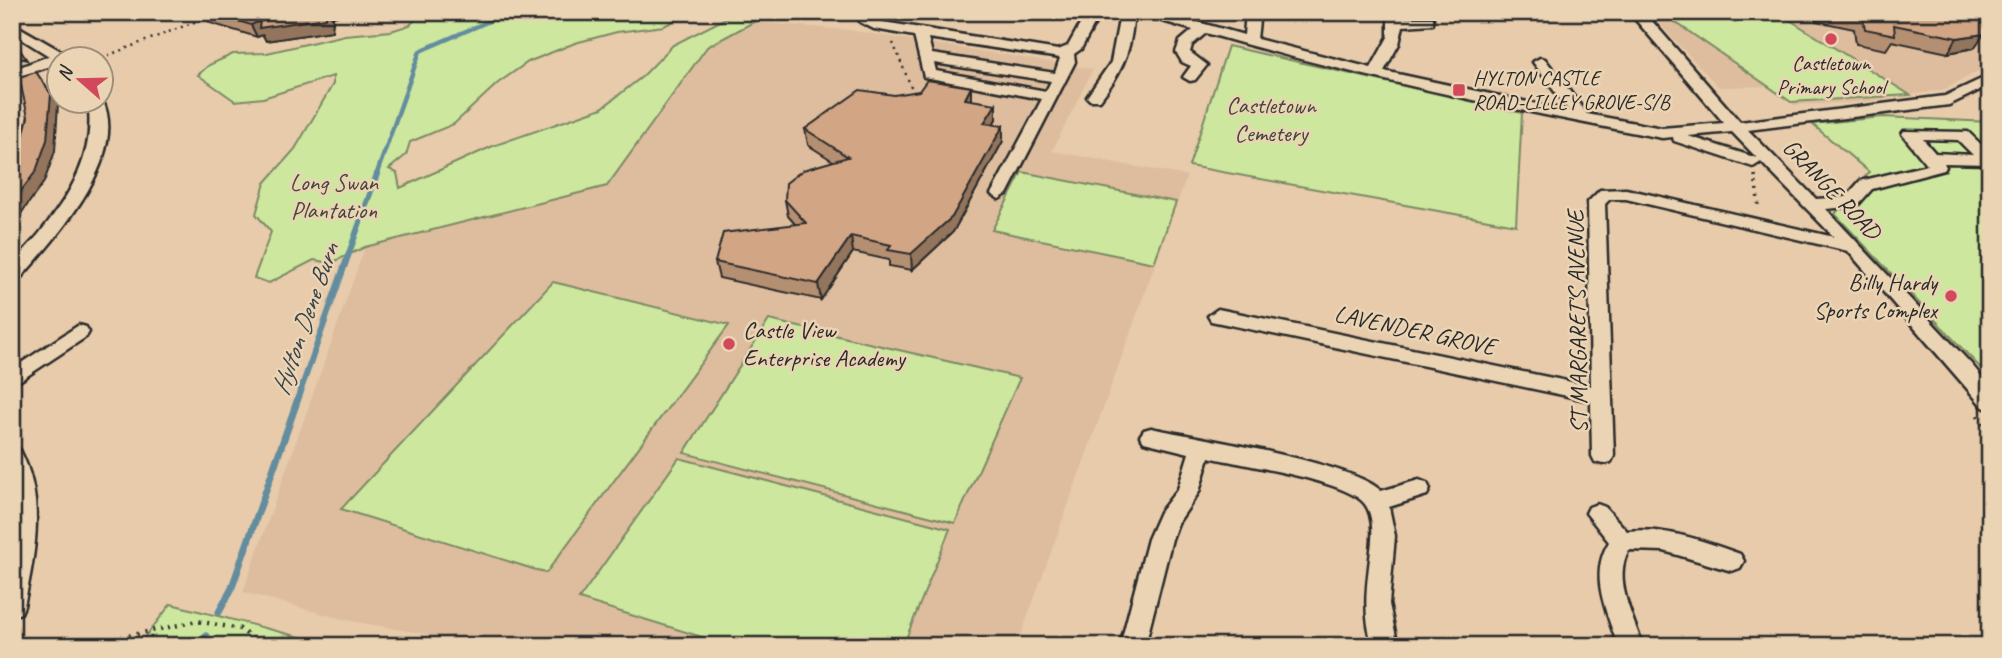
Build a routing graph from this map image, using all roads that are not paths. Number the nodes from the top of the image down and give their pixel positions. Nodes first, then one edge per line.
1 (337, 12) edge
2 (867, 12) edge
3 (1094, 12) edge
4 (1136, 12) edge
5 (1146, 12) edge
6 (1253, 12) edge
7 (1636, 12) edge
8 (1397, 17) edge
9 (1428, 21) dead end
10 (291, 23) edge
11 (12, 27) edge
12 (1201, 30) junction
13 (920, 33) junction
14 (19, 37) edge
15 (1250, 43) junction
16 (46, 50) edge
17 (1067, 53) junction
18 (925, 57) junction
19 (1540, 62) dead end
20 (46, 64) edge
21 (1374, 74) junction
22 (12, 75) edge
23 (1190, 77) dead end
24 (1060, 78) junction
25 (1990, 79) edge
26 (1051, 96) junction
27 (1094, 97) dead end
28 (96, 116) edge
29 (1583, 119) junction
30 (1736, 127) junction
31 (1662, 133) junction
32 (1930, 158) dead end
33 (1753, 162) road end
34 (999, 194) dead end
35 (1814, 204) junction
36 (1854, 247) junction
37 (12, 277) edge
38 (1218, 316) dead end
39 (79, 332) dead end
40 (16, 372) edge
41 (1601, 396) junction
42 (1990, 402) edge
43 (1151, 436) dead end
44 (1201, 449) junction
45 (12, 456) edge
46 (1603, 456) dead end
47 (1419, 489) dead end
48 (1376, 502) junction
49 (1597, 513) dead end
50 (1622, 541) junction
51 (1732, 561) dead end
52 (12, 606) edge
53 (1132, 646) edge
54 (1386, 646) edge
55 (1631, 646) edge

1 - 10 street
2 - 13 street
3 - 17 street
4 - 27 street
5 - 12 street
6 - 15 street
7 - 30 street, GRANGE ROAD
8 - 9 street
8 - 21 street
11 - 14 street
12 - 15 street
12 - 23 street
13 - 17 street
13 - 18 street
14 - 16 street
15 - 21 street
17 - 24 street
18 - 24 street
18 - 26 street
19 - 29 street
20 - 22 street
21 - 29 street
24 - 26 street
25 - 30 street
26 - 34 street
28 - 37 street
29 - 31 street
30 - 31 street
30 - 35 street, GRANGE ROAD
31 - 33 street
32 - 35 street
35 - 36 street, GRANGE ROAD
36 - 41 street, ST MARGARET'S AVENUE
36 - 42 street, GRANGE ROAD
38 - 41 street, LAVENDER GROVE
39 - 40 street
41 - 46 street, ST MARGARET'S AVENUE
43 - 44 street
44 - 48 street
44 - 53 street
45 - 52 street
47 - 48 street
48 - 54 street
49 - 50 street
50 - 51 street
50 - 55 street

